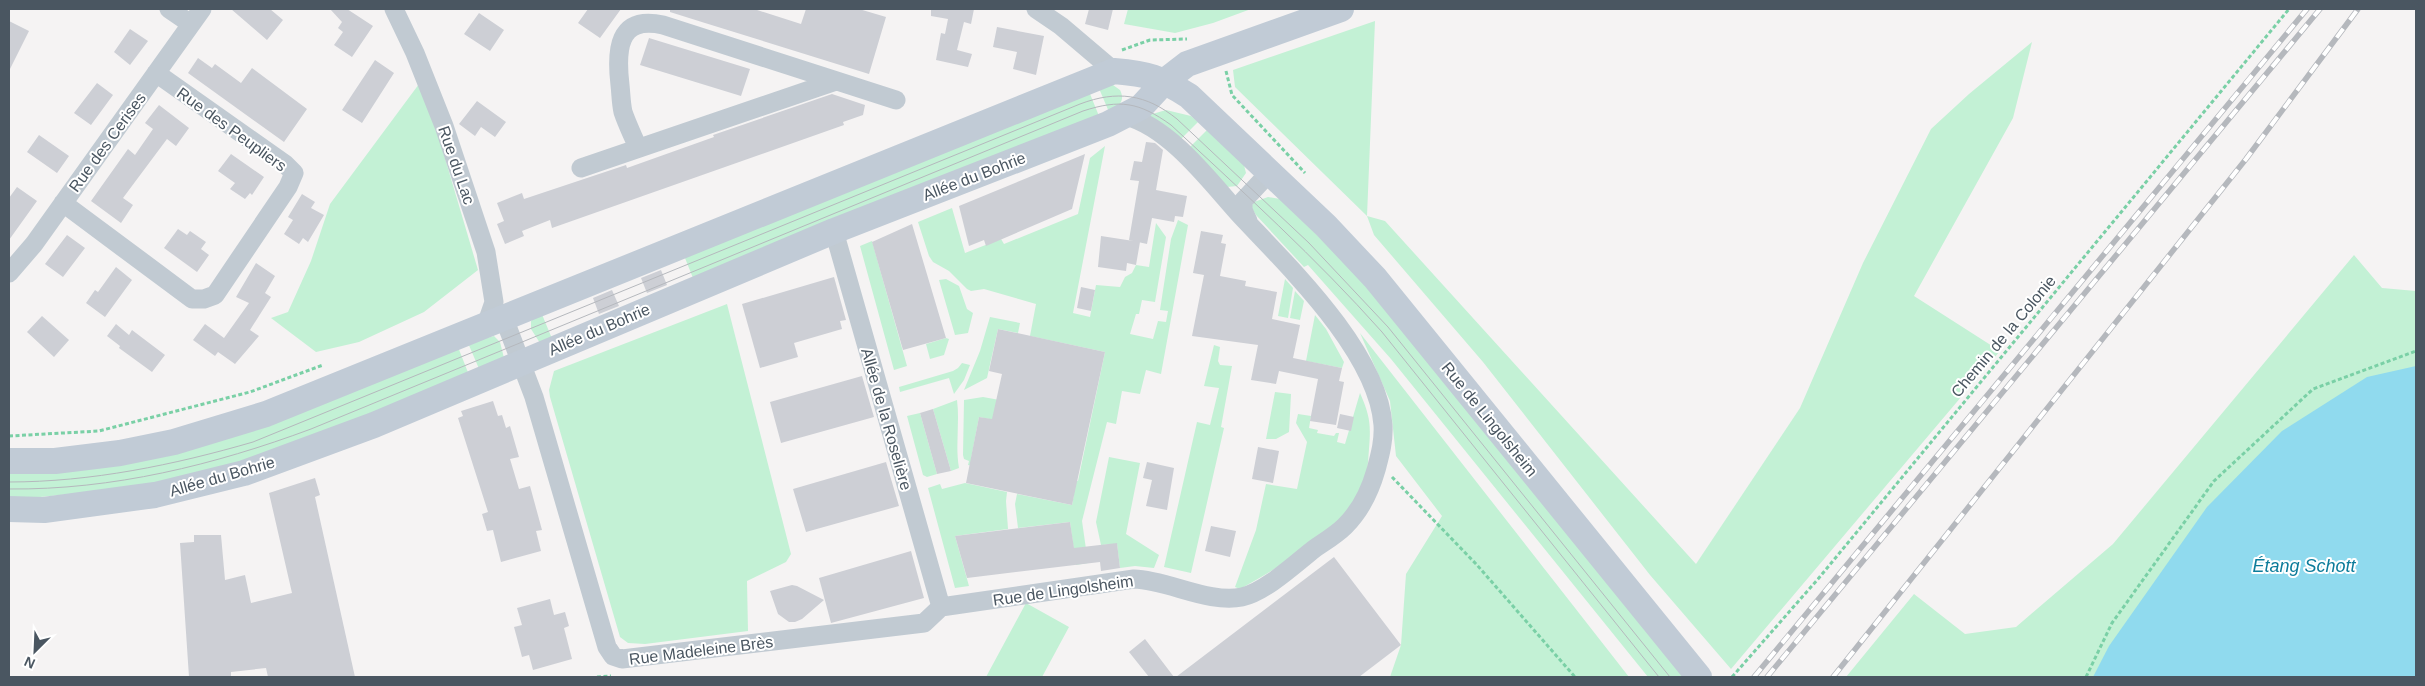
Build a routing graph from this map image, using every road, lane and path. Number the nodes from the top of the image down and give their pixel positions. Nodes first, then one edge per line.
1 (169, 9) edge
2 (202, 9) edge
3 (394, 9) edge
4 (1036, 9) edge
5 (1341, 9) edge
6 (2289, 9) edge
7 (191, 24) junction
8 (1188, 39) dead end
9 (1109, 66) junction
10 (156, 74) junction
11 (836, 80) junction
12 (1165, 80) junction
13 (896, 100) dead end
14 (1126, 116) junction
15 (638, 148) junction
16 (581, 168) dead end
17 (1270, 172) junction
18 (63, 203) junction
19 (1250, 225) junction
20 (834, 231) junction
21 (9, 273) edge
22 (495, 321) junction
23 (2416, 351) edge
24 (332, 362) dead end
25 (522, 362) junction
26 (9, 436) edge
27 (9, 461) edge
28 (1378, 462) junction
29 (9, 508) edge
30 (941, 607) junction
31 (1575, 677) edge
32 (1699, 677) edge
33 (1732, 677) edge
34 (2086, 677) edge

1 - 7 street
2 - 7 street, Rue des Cerises
3 - 22 street, Rue du Lac
4 - 9 street
5 - 12 main road, Allée du Bohrie
6 - 33 path, Chemin de la Colonie
7 - 10 street, Rue des Cerises
8 - 9 path
9 - 12 main road, Rue de Lingolsheim
9 - 22 main road
10 - 18 street, Rue des Cerises
10 - 18 street, Rue des Peupliers
11 - 13 street
11 - 15 street
11 - 15 street
12 - 14 main road, Allée du Bohrie
12 - 17 main road, Rue de Lingolsheim
14 - 19 street, Rue de Lingolsheim
14 - 20 main road, Allée du Bohrie
15 - 16 street
17 - 19 street, Rue de Lingolsheim
17 - 32 main road, Rue de Lingolsheim
18 - 21 street, Rue des Cerises
19 - 28 street, Rue de Lingolsheim
20 - 25 main road, Allée du Bohrie
20 - 30 street, Allée de la Roselière
22 - 25 street, Rue Madeleine Brès
22 - 27 main road
23 - 34 path
24 - 26 path
25 - 29 main road, Allée du Bohrie
25 - 30 street, Rue Madeleine Brès
28 - 30 street, Rue de Lingolsheim
28 - 31 path

